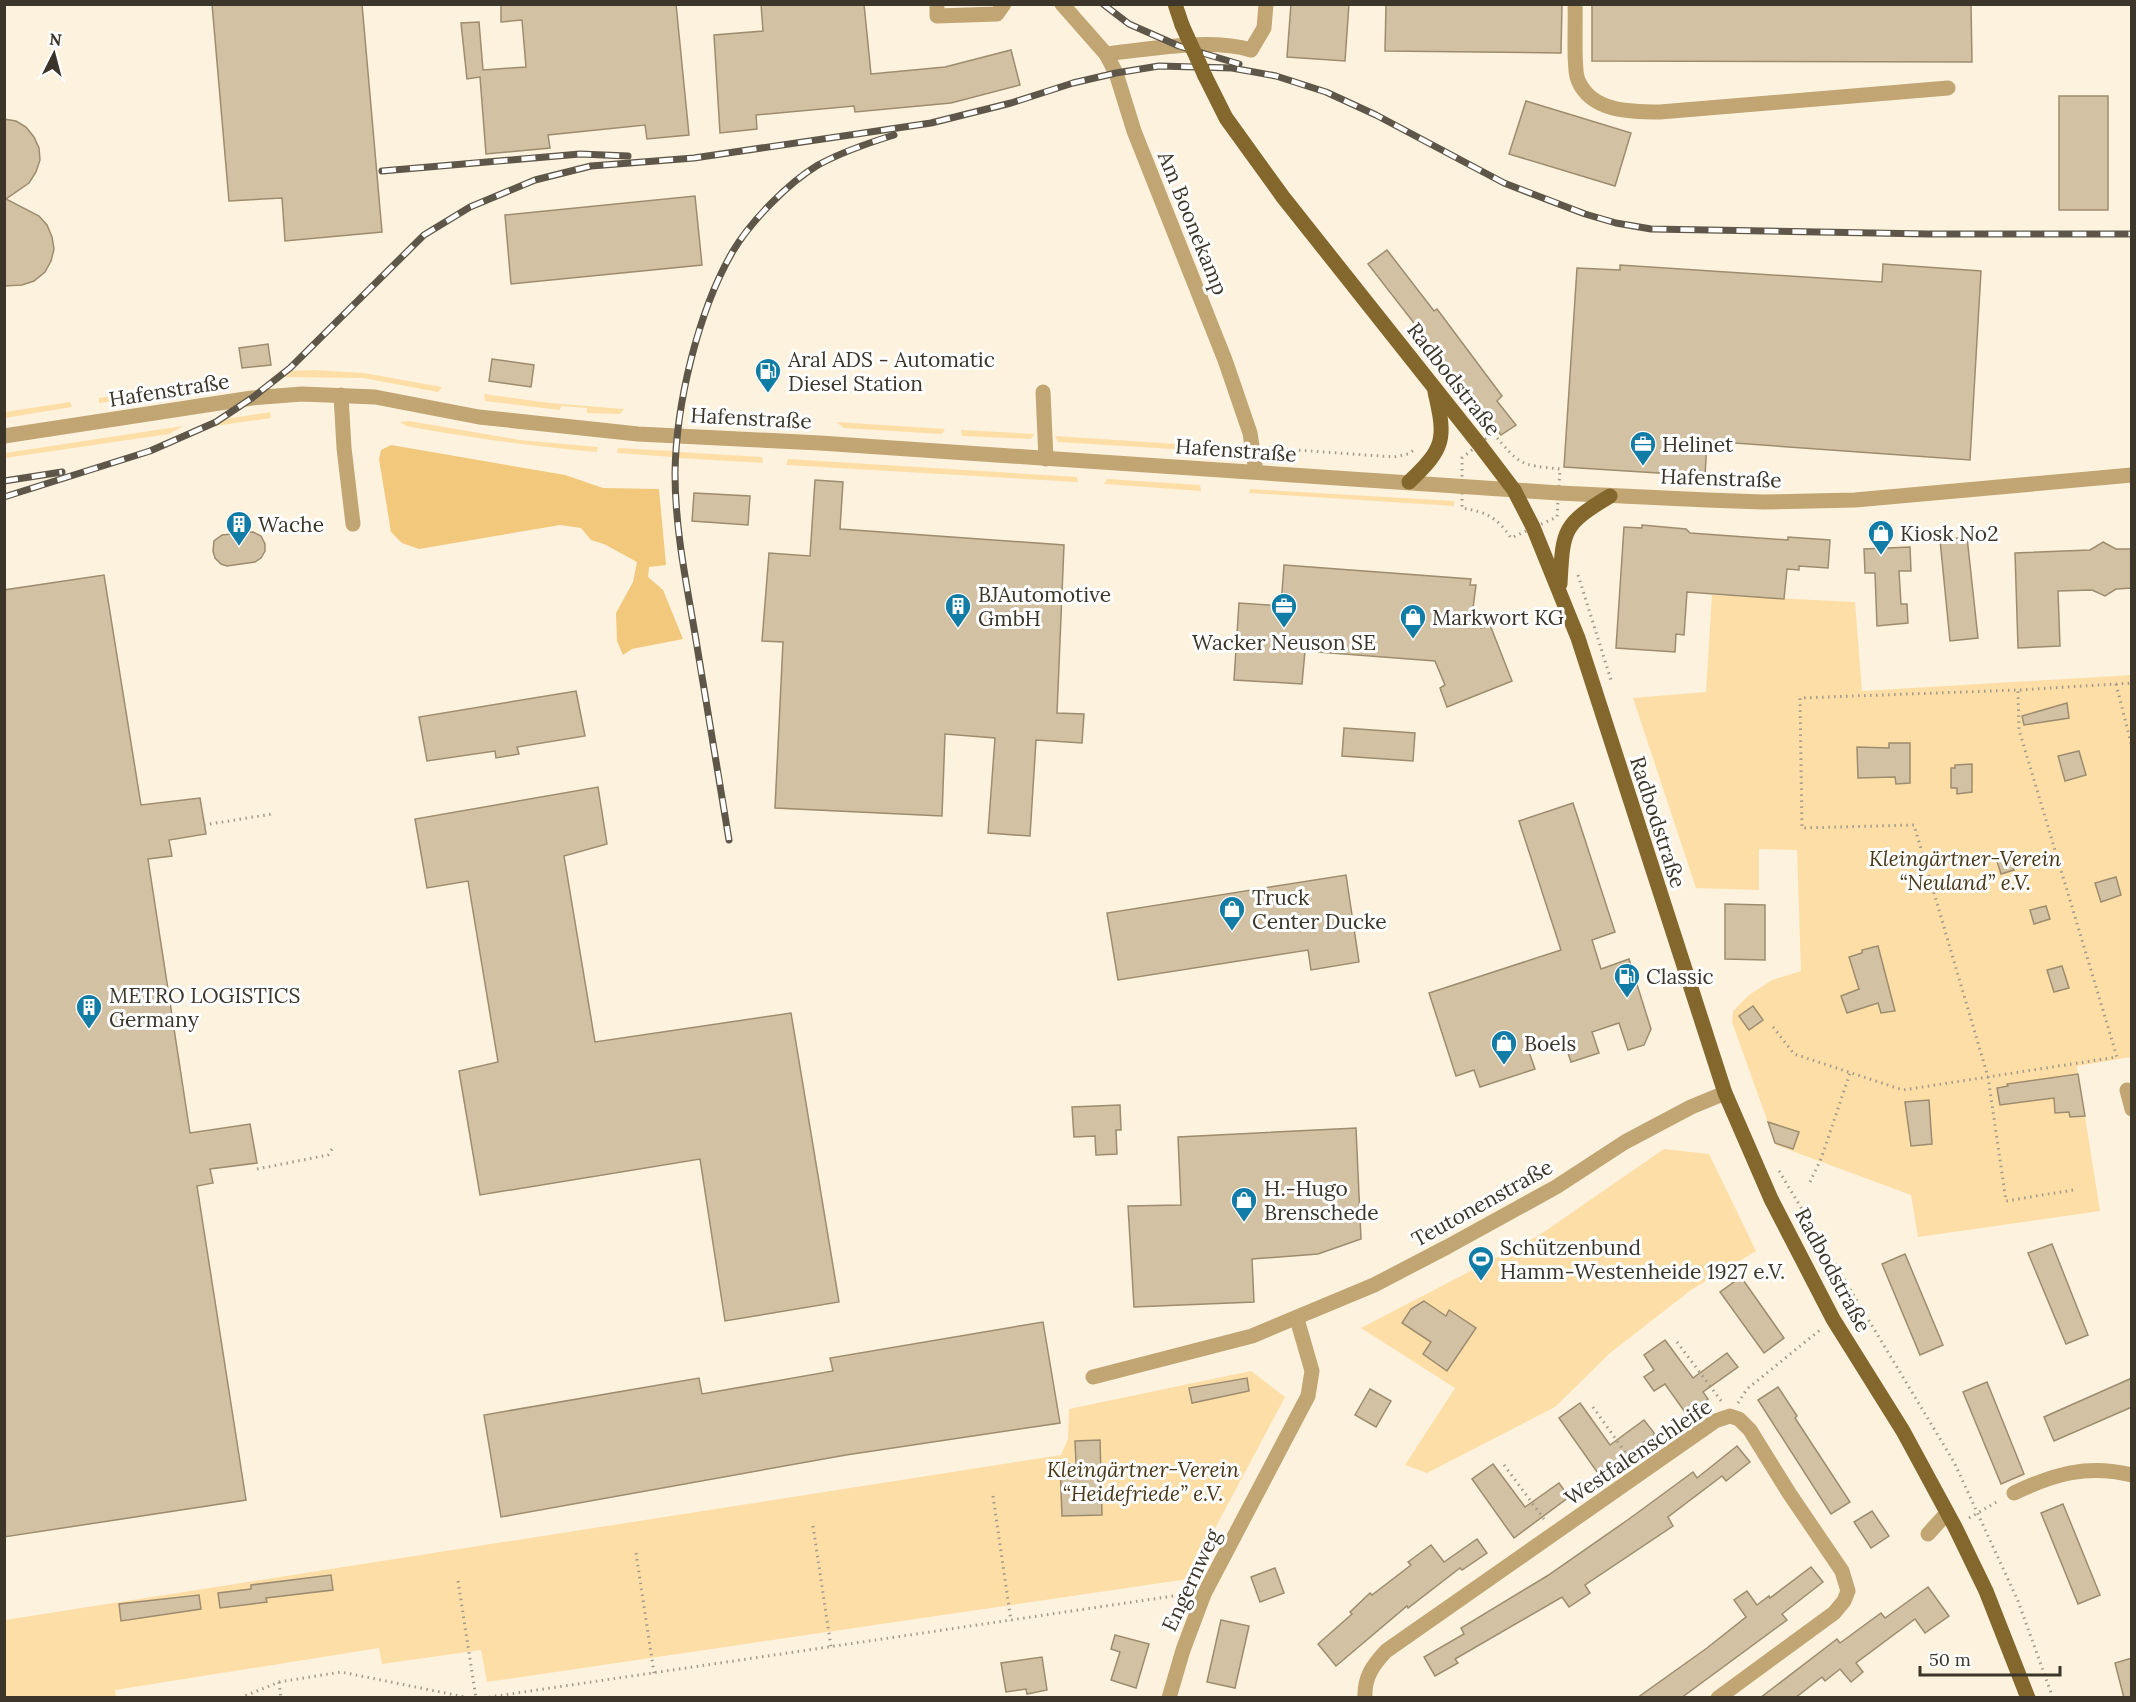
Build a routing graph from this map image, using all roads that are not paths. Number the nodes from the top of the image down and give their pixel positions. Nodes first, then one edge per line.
1 (937, 4) edge
2 (1004, 4) edge
3 (1062, 4) edge
4 (1175, 4) edge
5 (1266, 4) edge
6 (1575, 4) edge
7 (1106, 54) junction
8 (1948, 88) dead end
9 (1433, 387) junction
10 (1043, 392) dead end
11 (341, 395) junction
12 (4, 436) edge
13 (1046, 459) junction
14 (1256, 472) junction
15 (2132, 475) edge
16 (1409, 482) junction
17 (1514, 490) junction
18 (1610, 496) junction
19 (353, 524) dead end
20 (1560, 590) junction
21 (2127, 1090) dead end
22 (1725, 1093) junction
23 (2132, 1109) edge
24 (1297, 1319) junction
25 (1093, 1377) dead end
26 (2132, 1475) edge
27 (2014, 1493) road end
28 (1947, 1513) junction
29 (1928, 1534) dead end
30 (1169, 1698) edge
31 (1365, 1698) edge
32 (1718, 1698) edge
33 (2028, 1698) edge

1 - 2 street
3 - 7 street, Am Boonekamp
4 - 9 main road, Radbodstraße, bridge
5 - 7 street
6 - 8 street
7 - 14 street, Am Boonekamp
9 - 16 main road
9 - 17 main road, Radbodstraße
10 - 13 street
11 - 12 street, Hafenstraße
11 - 13 street, Hafenstraße
11 - 19 street
13 - 14 street, Hafenstraße
14 - 16 street, Hafenstraße
15 - 18 street, Hafenstraße
16 - 17 street, Hafenstraße
17 - 18 street, Hafenstraße
17 - 20 main road, Radbodstraße
18 - 20 main road
20 - 22 main road, Radbodstraße
21 - 23 street
22 - 24 street, Teutonenstraße
22 - 28 main road, Radbodstraße
24 - 25 street, Teutonenstraße
24 - 30 street, Engernweg
26 - 27 street
28 - 29 street
28 - 33 main road, Radbodstraße
31 - 32 street, Westfalenschleife

